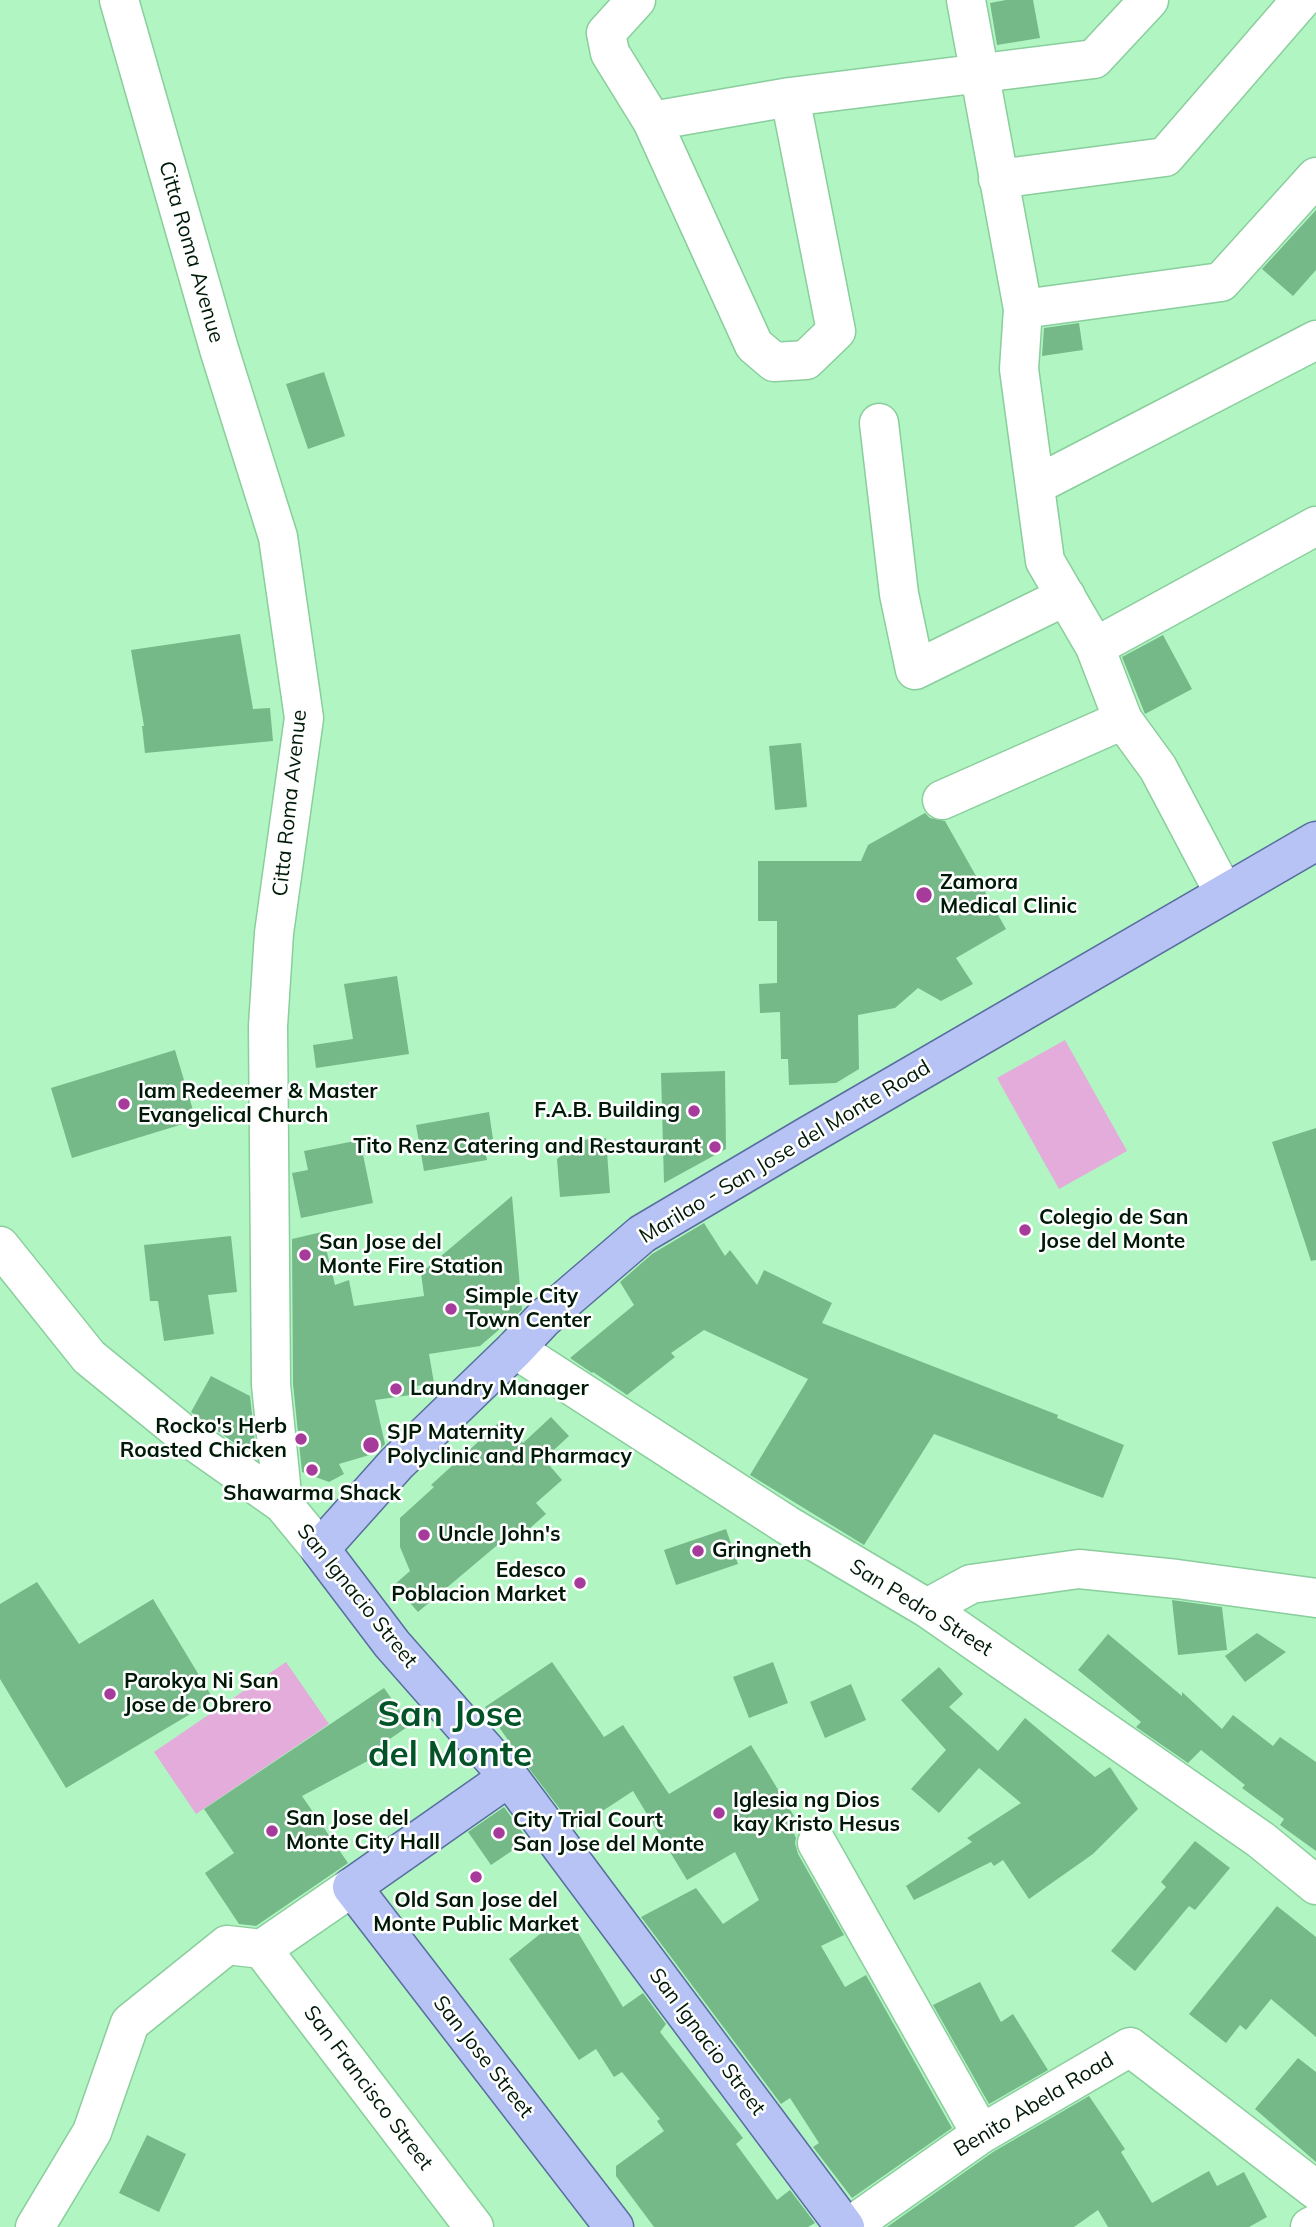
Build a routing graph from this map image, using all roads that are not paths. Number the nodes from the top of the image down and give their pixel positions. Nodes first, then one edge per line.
1 (119, 0) edge
2 (636, 0) edge
3 (966, 0) edge
4 (1149, 0) edge
5 (1301, 0) edge
6 (981, 75) junction
7 (790, 97) junction
8 (652, 121) junction
9 (1316, 177) edge
10 (998, 179) junction
11 (1023, 309) junction
12 (1316, 340) edge
13 (879, 423) dead end
14 (1036, 485) junction
15 (1316, 526) edge
16 (1066, 596) junction
17 (1096, 647) junction
18 (1123, 720) junction
19 (942, 800) dead end
20 (1316, 841) edge
21 (1224, 893) junction
22 (0, 1246) edge
23 (514, 1349) junction
24 (283, 1504) junction
25 (320, 1549) junction
26 (1316, 1598) edge
27 (927, 1608) junction
28 (509, 1777) junction
29 (817, 1843) dead end
30 (1316, 1885) edge
31 (352, 1887) junction
32 (262, 1949) junction
33 (981, 2134) junction
34 (1316, 2190) edge
35 (1316, 2224) edge
36 (35, 2227) edge
37 (474, 2227) edge
38 (614, 2227) edge
39 (847, 2227) edge
40 (1310, 2227) edge

1 - 24 street, Citta Roma Avenue
2 - 8 street
3 - 6 street
4 - 6 street
5 - 10 street
6 - 7 street
6 - 10 street
7 - 8 street
7 - 8 street
9 - 11 street
10 - 11 street
11 - 14 street
12 - 14 street
13 - 16 street
14 - 16 street
15 - 17 street
16 - 17 street
17 - 18 street
18 - 19 street
18 - 21 street
20 - 21 main road, Marilao - San Jose del Monte Road
21 - 23 main road, Marilao - San Jose del Monte Road
22 - 24 street, San Ignacio Street
23 - 25 main road, Marilao - San Jose del Monte Road
23 - 27 street, San Pedro Street
24 - 25 street, San Ignacio Street
25 - 28 main road, San Ignacio Street
26 - 27 street
27 - 30 street, San Pedro Street
28 - 31 main road
28 - 39 main road, San Ignacio Street
29 - 33 street
31 - 32 street
31 - 38 main road, San Jose Street
32 - 36 street
32 - 37 street, San Francisco Street
33 - 34 street, Benito Abela Road
33 - 39 street, Benito Abela Road
35 - 40 street

